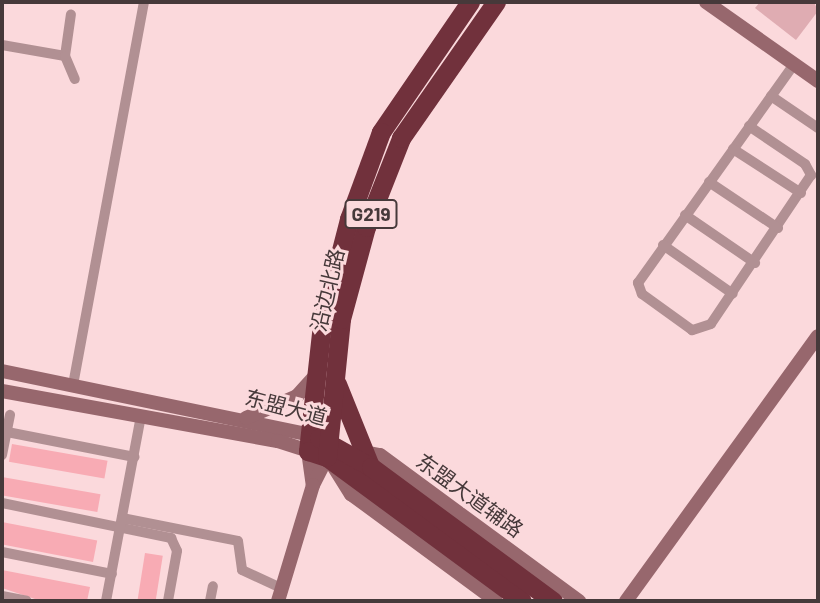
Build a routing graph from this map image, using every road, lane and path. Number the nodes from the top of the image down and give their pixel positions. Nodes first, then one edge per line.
1 (144, 2) edge
2 (470, 2) edge
3 (496, 2) edge
4 (706, 2) edge
5 (71, 14) dead end
6 (2, 44) edge
7 (65, 56) junction
8 (794, 64) junction
9 (75, 79) dead end
10 (818, 81) edge
11 (771, 96) junction
12 (749, 127) junction
13 (818, 128) edge
14 (733, 149) junction
15 (709, 182) junction
16 (800, 193) junction
17 (685, 215) junction
18 (778, 228) junction
19 (663, 245) junction
20 (755, 262) junction
21 (733, 294) junction
22 (818, 336) edge
23 (2, 371) edge
24 (324, 374) junction
25 (73, 385) junction
26 (2, 391) edge
27 (10, 415) dead end
28 (141, 416) junction
29 (244, 418) junction
30 (4, 432) edge
31 (318, 446) junction
32 (2, 455) edge
33 (134, 457) junction
34 (368, 460) junction
35 (2, 503) edge
36 (121, 522) junction
37 (2, 552) edge
38 (112, 574) junction
39 (214, 586) dead end
40 (280, 594) edge
41 (2, 596) edge
42 (27, 601) edge
43 (106, 601) edge
44 (168, 601) edge
45 (210, 601) edge
46 (496, 601) edge
47 (522, 601) edge
48 (553, 601) edge
49 (579, 601) edge
50 (626, 601) edge

1 - 25 street
2 - 24 highway, 沿边北路 / G219
3 - 24 highway, 沿边北路 / G219
4 - 8 street
5 - 7 street
6 - 7 street
7 - 9 street
8 - 10 street
8 - 11 street
11 - 12 street
11 - 13 street
12 - 14 street
12 - 16 street
14 - 15 street
14 - 16 street
15 - 17 street
15 - 18 street
16 - 18 street
17 - 19 street
17 - 20 street
18 - 20 street
19 - 21 street
19 - 21 street
20 - 21 street
22 - 50 street
23 - 25 street, 东盟大道
24 - 29 street
24 - 31 highway, 沿边北路 / G219
24 - 34 highway
25 - 29 street, 东盟大道
26 - 28 street, 东盟大道
27 - 30 street
28 - 31 street, 东盟大道
28 - 33 street
29 - 31 street, 东盟大道
30 - 32 street
30 - 33 street
31 - 34 highway, 东盟大道
31 - 40 street
31 - 46 street
31 - 47 highway, 东盟大道
33 - 36 street
34 - 48 highway, 东盟大道
34 - 49 street, 东盟大道辅路
35 - 36 street
36 - 38 street
36 - 40 street
36 - 44 street
37 - 38 street
38 - 43 street
39 - 45 street
41 - 42 street

